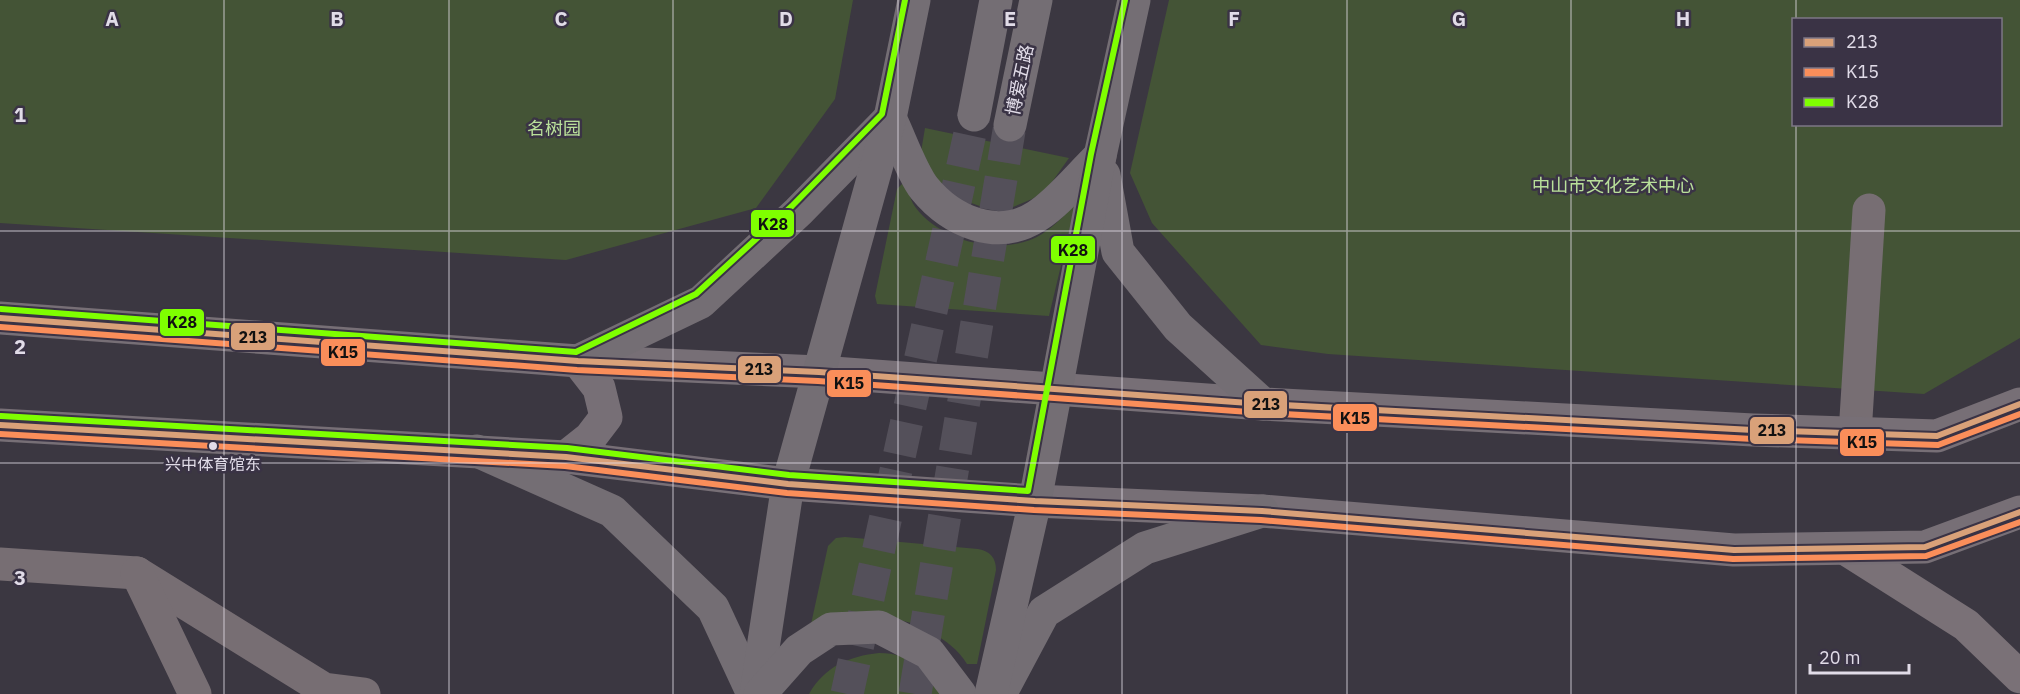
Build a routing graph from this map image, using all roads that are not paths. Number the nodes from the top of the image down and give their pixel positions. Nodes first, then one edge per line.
1 (914, 0) edge
2 (996, 0) edge
3 (1036, 0) edge
4 (1134, 0) edge
5 (974, 115) tunnel mouth
6 (891, 118) junction
7 (1010, 125) tunnel mouth
8 (1100, 156) junction
9 (1869, 210) dead end
10 (0, 318) edge
11 (578, 361) junction
12 (819, 372) junction
13 (1056, 390) junction
14 (1263, 404) junction
15 (2020, 404) edge
16 (0, 425) edge
17 (1856, 434) junction
18 (477, 451) junction
19 (566, 457) junction
20 (788, 484) junction
21 (1035, 501) junction
22 (1262, 511) junction
23 (2020, 512) edge
24 (1846, 549) junction
25 (0, 564) edge
26 (137, 573) junction
27 (2020, 677) edge
28 (195, 694) edge
29 (364, 694) edge
30 (756, 694) edge
31 (960, 694) edge
32 (991, 694) edge
33 (1000, 694) edge

1 - 6 highway
2 - 5 highway
3 - 7 highway, 博爱五路
4 - 8 highway
6 - 8 highway
6 - 11 highway
6 - 12 highway
8 - 13 highway
8 - 14 highway
9 - 17 street
10 - 11 main road
11 - 12 main road
11 - 19 main road
12 - 13 main road
12 - 20 highway
13 - 14 main road
13 - 21 highway
14 - 17 main road
15 - 17 main road
16 - 18 main road
18 - 19 main road
18 - 30 highway
19 - 20 main road
20 - 21 main road
20 - 30 highway
21 - 22 main road
21 - 32 highway
22 - 24 main road
22 - 33 highway
23 - 24 main road
24 - 27 main road
25 - 26 street
26 - 28 street
26 - 29 street
30 - 31 highway

